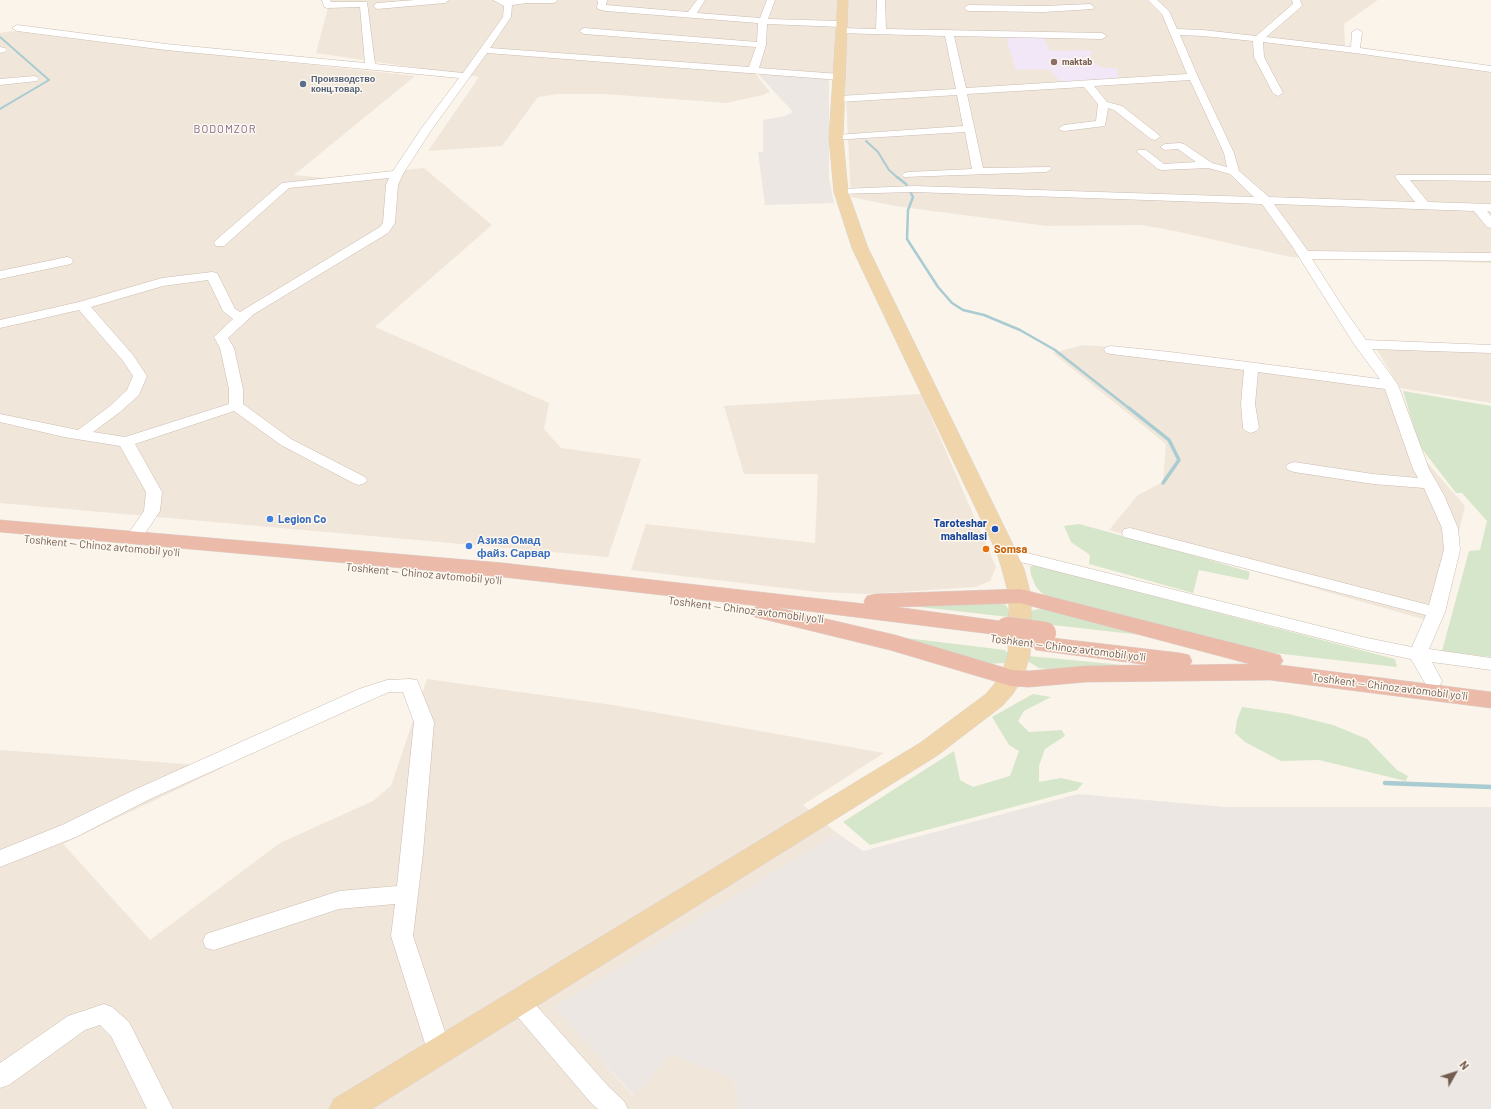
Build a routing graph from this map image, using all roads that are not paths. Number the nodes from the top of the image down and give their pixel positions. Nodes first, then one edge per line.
1 (326, 0) edge
2 (445, 0) edge
3 (554, 0) edge
4 (601, 0) edge
5 (638, 0) edge
6 (701, 0) edge
7 (771, 0) edge
8 (843, 0) edge
9 (881, 0) edge
10 (1152, 0) edge
11 (1296, 0) edge
12 (502, 2) edge
13 (377, 6) dead end
14 (968, 7) edge
15 (1090, 7) dead end
16 (633, 10) junction
17 (690, 15) junction
18 (763, 21) junction
19 (16, 28) dead end
20 (841, 28) junction
21 (584, 32) dead end
22 (882, 32) junction
23 (1174, 32) junction
24 (1357, 32) dead end
25 (949, 33) junction
26 (1102, 36) dead end
27 (1258, 39) junction
28 (761, 45) junction
29 (483, 50) junction
30 (1355, 50) junction
31 (370, 66) junction
32 (1491, 69) edge
33 (754, 70) junction
34 (466, 76) junction
35 (840, 77) junction
36 (1193, 77) junction
37 (34, 79) dead end
38 (0, 82) edge
39 (1086, 83) junction
40 (961, 91) junction
41 (1278, 93) dead end
42 (839, 99) junction
43 (1103, 104) junction
44 (1064, 128) dead end
45 (968, 129) junction
46 (1155, 137) dead end
47 (836, 138) junction
48 (1165, 147) dead end
49 (1142, 152) dead end
50 (1208, 165) junction
51 (1046, 169) dead end
52 (978, 172) junction
53 (1234, 172) junction
54 (397, 174) junction
55 (908, 175) dead end
56 (1491, 178) edge
57 (841, 192) junction
58 (1266, 201) junction
59 (1424, 205) junction
60 (1477, 207) junction
61 (1491, 208) edge
62 (1491, 224) edge
63 (220, 243) dead end
64 (1304, 255) junction
65 (1491, 257) edge
66 (67, 262) dead end
67 (0, 275) edge
68 (82, 305) junction
69 (241, 318) junction
70 (0, 324) edge
71 (1361, 344) junction
72 (1491, 349) edge
73 (1111, 350) dead end
74 (1251, 368) junction
75 (1391, 385) junction
76 (236, 406) junction
77 (0, 418) edge
78 (1251, 428) dead end
79 (80, 435) junction
80 (126, 442) junction
81 (1294, 467) dead end
82 (359, 480) dead end
83 (1430, 484) junction
84 (0, 526) edge
85 (1130, 533) dead end
86 (0, 537) edge
87 (134, 537) junction
88 (1007, 553) junction
89 (1020, 596) junction
90 (764, 605) junction
91 (1436, 612) junction
92 (1418, 654) junction
93 (1491, 664) edge
94 (1270, 666) junction
95 (1020, 678) junction
96 (1433, 681) junction
97 (1491, 687) edge
98 (1491, 700) edge
99 (0, 859) edge
100 (407, 894) junction
101 (214, 942) dead end
102 (519, 1002) junction
103 (439, 1050) junction
104 (0, 1077) edge
105 (160, 1109) edge
106 (345, 1109) edge
107 (615, 1109) edge

1 - 31 street
2 - 13 street
3 - 12 street
4 - 16 street
5 - 16 street
6 - 17 street
7 - 18 street
8 - 20 main road
9 - 22 street
10 - 23 street
11 - 27 street
12 - 29 street
14 - 15 street
16 - 17 street
17 - 18 street
18 - 20 street
18 - 28 street
19 - 31 street
20 - 22 street
20 - 35 main road
21 - 28 street
22 - 25 street
23 - 27 street
23 - 36 street
24 - 30 street
25 - 26 street
25 - 40 street
27 - 30 street
27 - 41 street
28 - 33 street
29 - 33 street
29 - 34 street
30 - 32 street
31 - 34 street
33 - 35 street
34 - 54 street
35 - 42 main road
36 - 39 street
36 - 53 street
37 - 38 street
39 - 40 street
39 - 43 street
40 - 42 street
40 - 45 street
42 - 47 main road
43 - 44 street
43 - 46 street
45 - 47 street
45 - 52 street
47 - 57 main road
48 - 50 street
49 - 50 street
50 - 53 street
51 - 52 street
52 - 55 street
53 - 58 street
54 - 63 street
54 - 69 street
56 - 59 street
57 - 58 street
57 - 88 main road
58 - 59 street
58 - 64 street
59 - 60 street
60 - 61 street
60 - 62 street
64 - 65 street
64 - 71 street
66 - 67 street
68 - 69 street
68 - 70 street
68 - 79 street
69 - 76 street
71 - 72 street
71 - 75 street
73 - 74 street
74 - 75 street
74 - 78 street
75 - 83 street
76 - 80 street
76 - 82 street
77 - 79 street
79 - 80 street
80 - 87 street
81 - 83 street
83 - 91 street
84 - 87 highway, Toshkent — Chinoz avtomobil yoʻli
85 - 91 street
86 - 90 highway, Toshkent — Chinoz avtomobil yoʻli
87 - 90 highway, Toshkent — Chinoz avtomobil yoʻli
88 - 89 main road
88 - 92 street
89 - 90 highway
89 - 94 highway
89 - 95 main road
90 - 94 highway, Toshkent — Chinoz avtomobil yoʻli
90 - 95 highway
91 - 92 street
92 - 93 street
92 - 96 street
94 - 95 highway
94 - 96 highway, Toshkent — Chinoz avtomobil yoʻli
94 - 98 highway, Toshkent — Chinoz avtomobil yoʻli
95 - 102 main road
96 - 97 highway, Toshkent — Chinoz avtomobil yoʻli
99 - 100 street
100 - 101 street
100 - 103 street
102 - 103 main road
102 - 107 street
103 - 106 main road
104 - 105 street

